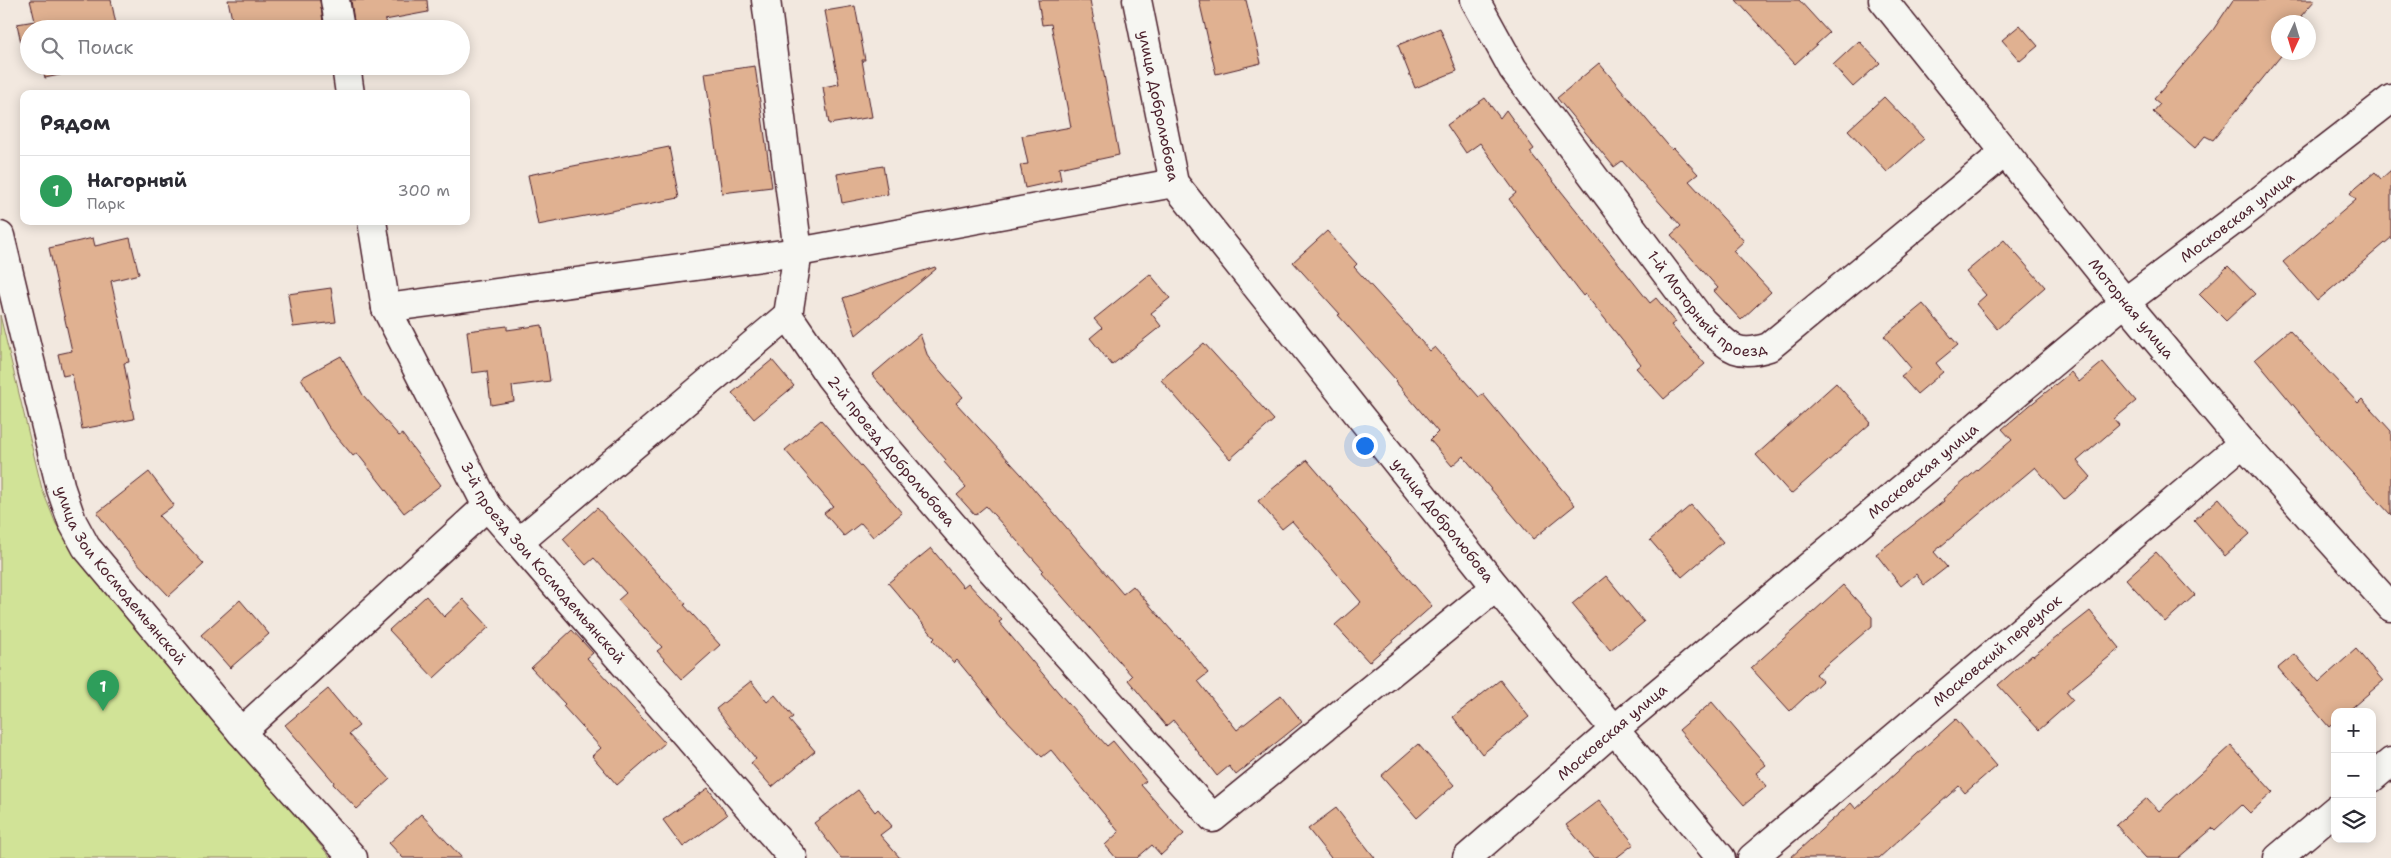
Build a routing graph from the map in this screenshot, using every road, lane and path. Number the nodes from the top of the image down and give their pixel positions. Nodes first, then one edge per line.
1 (335, 0) edge
2 (766, 0) edge
3 (1137, 0) edge
4 (1476, 0) edge
5 (1883, 0) edge
6 (338, 20) edge
7 (347, 75) edge
8 (349, 90) edge
9 (2391, 99) edge
10 (2005, 152) junction
11 (1174, 182) junction
12 (373, 225) edge
13 (0, 236) edge
14 (798, 252) junction
15 (2125, 302) junction
16 (386, 308) junction
17 (788, 315) junction
18 (2243, 443) junction
19 (487, 506) junction
20 (519, 542) junction
21 (1496, 587) junction
22 (2391, 607) edge
23 (1615, 729) junction
24 (242, 732) junction
25 (2391, 762) edge
26 (2376, 775) edge
27 (2331, 813) edge
28 (353, 858) edge
29 (792, 858) edge
30 (1467, 858) edge
31 (1721, 858) edge
32 (1752, 858) edge
33 (2278, 858) edge

1 - 6 street
2 - 14 street
3 - 11 street, улица Добролюбова
4 - 10 street, 1-й Моторный проезд
5 - 10 street, Моторная улица
7 - 8 street
9 - 15 street, Московская улица
10 - 15 street, Моторная улица
11 - 14 street
11 - 21 street, улица Добролюбова
12 - 16 street, 3-й проезд Зои Космодемьянской
13 - 24 street, улица Зои Космодемьянской
14 - 16 street
14 - 17 street
15 - 18 street, Моторная улица
15 - 23 street, Московская улица
16 - 19 street, 3-й проезд Зои Космодемьянской
17 - 20 street
17 - 21 street, 2-й проезд Добролюбова
18 - 22 street, Моторная улица
18 - 32 street, Московский переулок
19 - 20 street, 3-й проезд Зои Космодемьянской
19 - 24 street
20 - 29 street, 3-й проезд Зои Космодемьянской
21 - 23 street, улица Добролюбова
23 - 30 street, Московская улица
23 - 31 street, улица Добролюбова
24 - 28 street, улица Зои Космодемьянской
25 - 26 street
27 - 33 street

